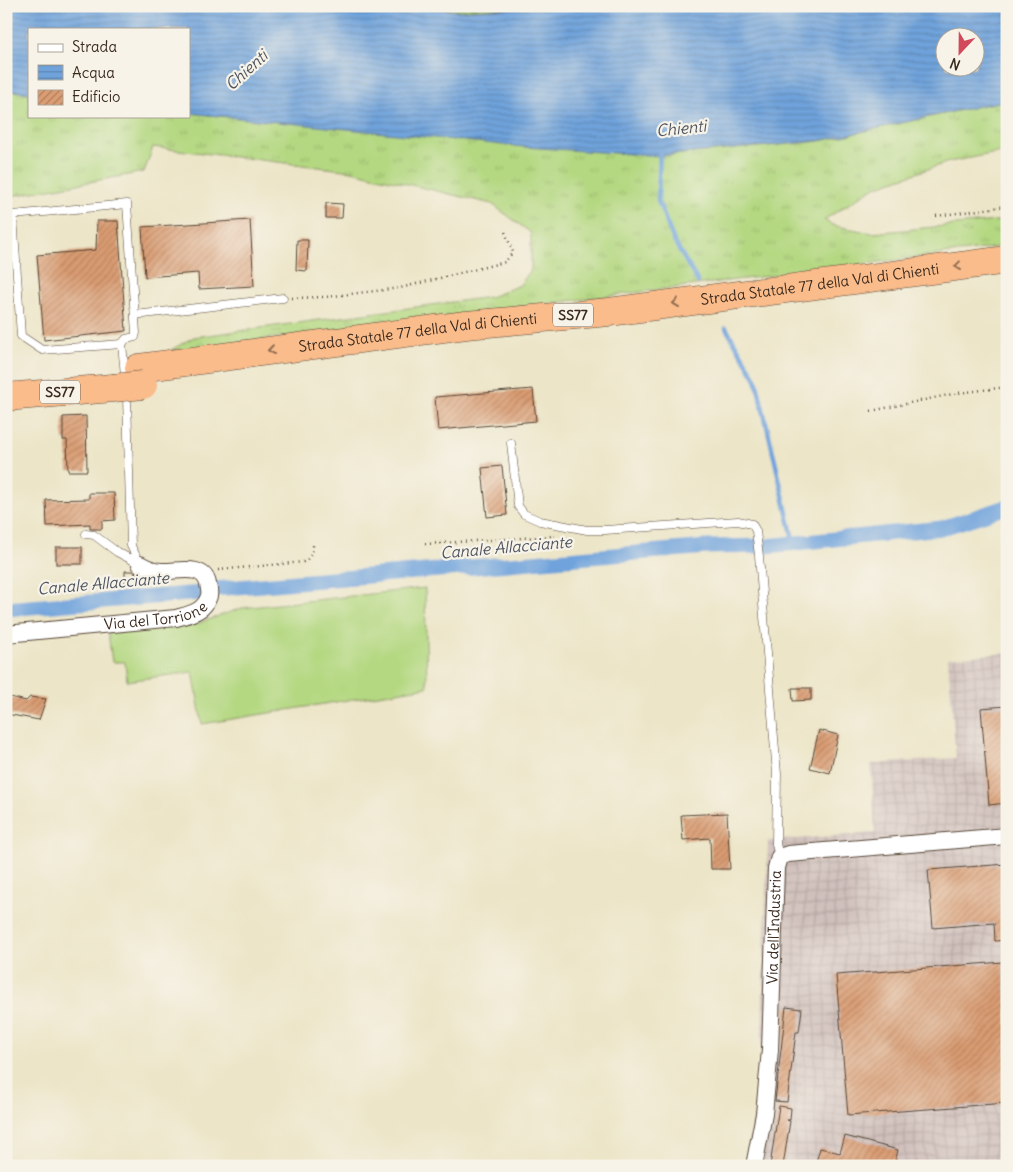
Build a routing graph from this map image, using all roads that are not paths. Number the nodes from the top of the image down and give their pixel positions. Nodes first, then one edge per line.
1 (1007, 260) edge
2 (1007, 278) edge
3 (283, 298) road end
4 (135, 315) junction
5 (122, 344) junction
6 (141, 376) junction
7 (6, 380) edge
8 (112, 380) junction
9 (6, 397) edge
10 (511, 443) dead end
11 (86, 534) dead end
12 (140, 564) junction
13 (6, 634) edge
14 (1007, 836) edge
15 (779, 857) junction
16 (754, 1166) edge

1 -> 6 highway, Strada Statale 77 della Val di Chienti / SS77
2 - 6 highway, Strada Statale 77 della Val di Chienti / SS77
3 - 4 lane
4 - 5 lane
4 - 5 lane
5 - 12 lane
6 - 8 highway, Strada Statale 77 della Val di Chienti / SS77
7 - 8 highway, Strada Statale 77 della Val di Chienti / SS77
8 - 9 highway, Strada Statale 77 della Val di Chienti / SS77
10 - 15 lane
11 - 12 lane
12 - 13 street, Via del Torrione
14 - 15 street, Via dell'Industria
15 - 16 street, Via dell'Industria

